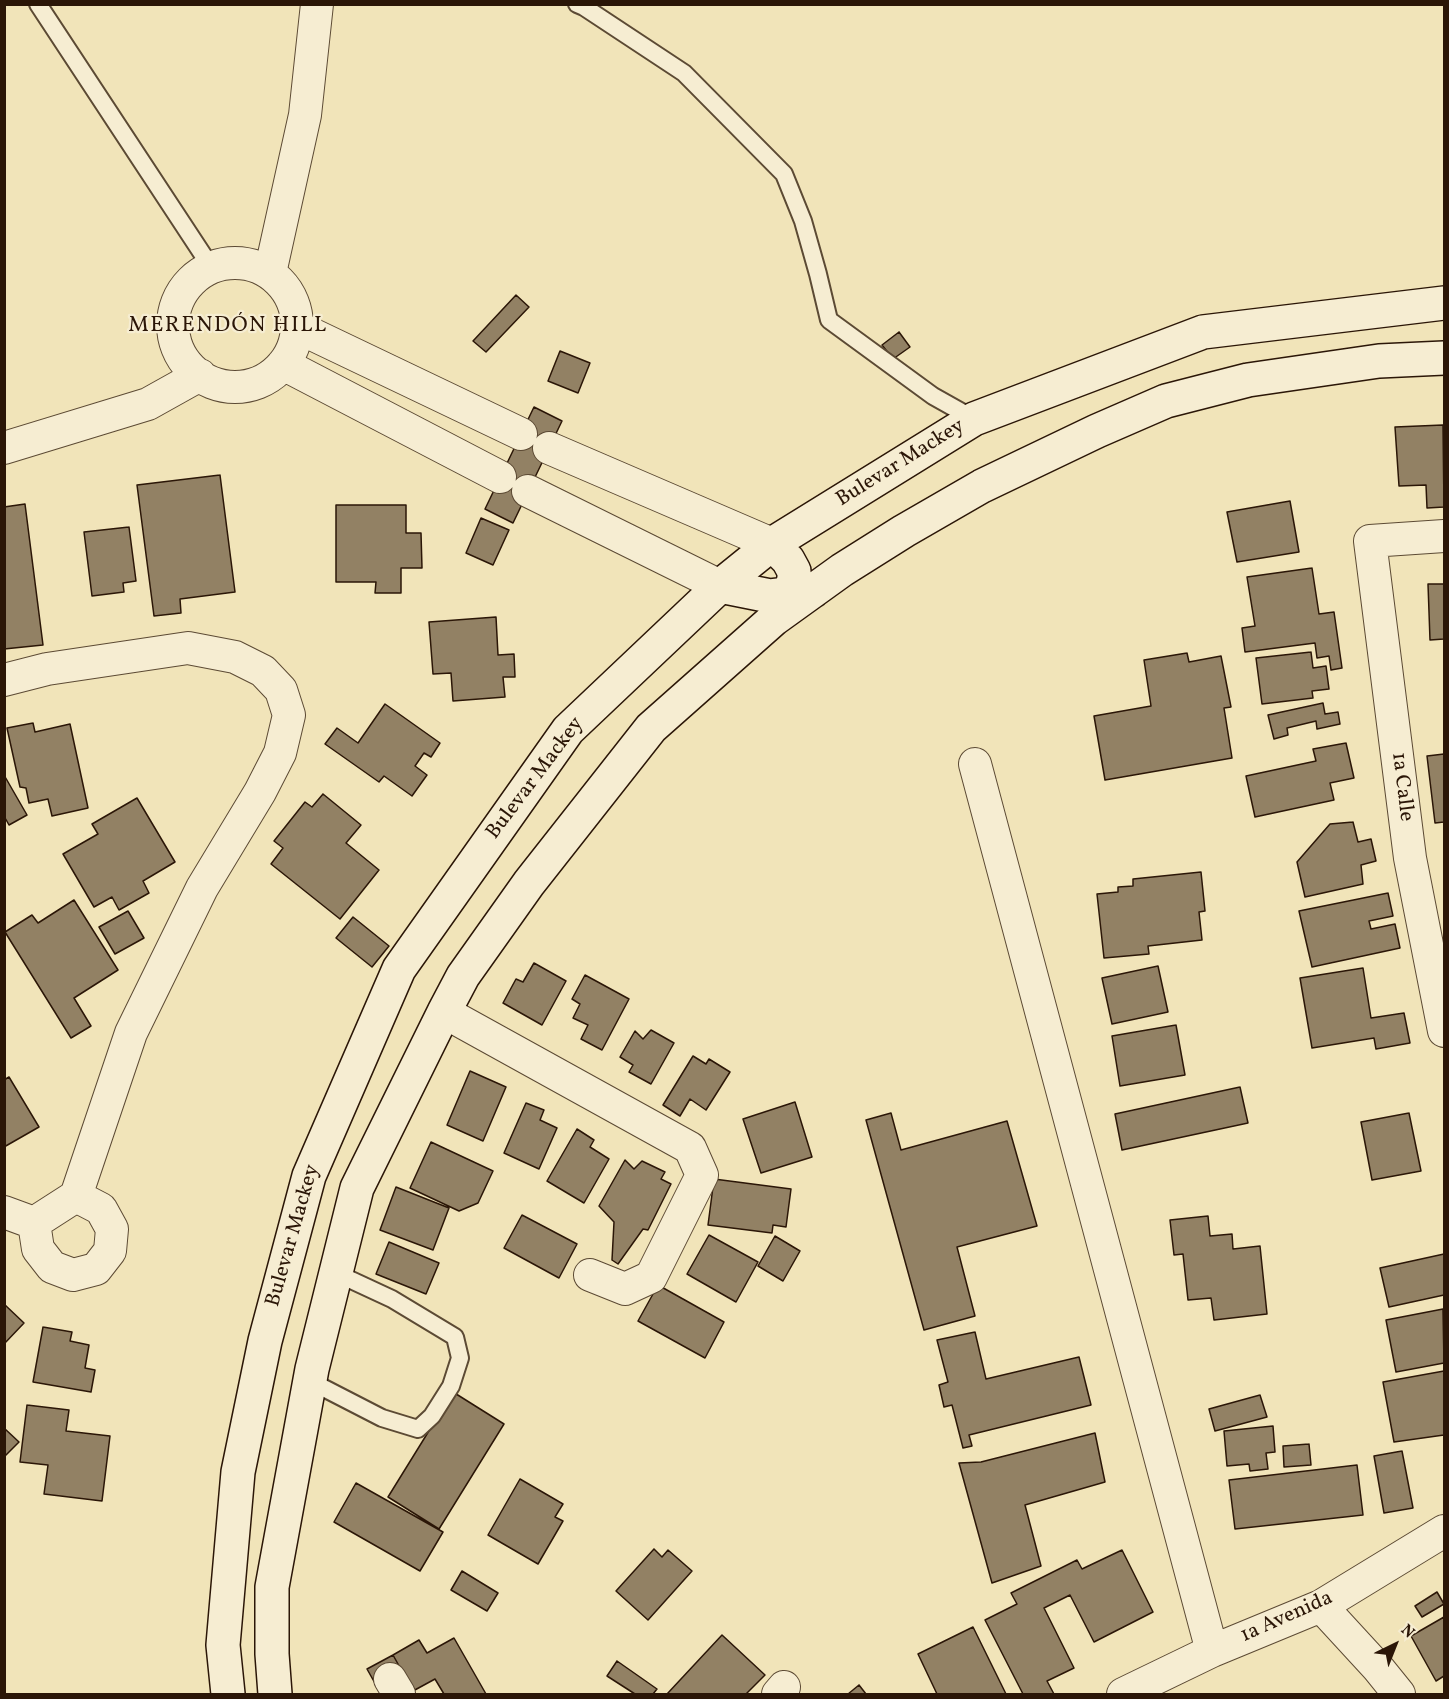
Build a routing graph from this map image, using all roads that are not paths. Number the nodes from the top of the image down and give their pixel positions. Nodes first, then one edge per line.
1 (38, 4) edge
2 (317, 4) edge
3 (577, 4) edge
4 (211, 267) junction
5 (270, 273) junction
6 (1444, 303) edge
7 (297, 327) junction
8 (1444, 358) edge
9 (283, 364) junction
10 (200, 375) junction
11 (974, 419) junction
12 (521, 434) dead end
13 (4, 448) edge
14 (549, 448) dead end
15 (500, 477) dead end
16 (528, 491) dead end
17 (1444, 536) edge
18 (772, 544) junction
19 (720, 586) junction
20 (791, 601) junction
21 (4, 680) edge
22 (975, 764) dead end
23 (444, 1012) junction
24 (1444, 1031) edge
25 (76, 1196) junction
26 (4, 1212) edge
27 (34, 1223) junction
28 (336, 1273) junction
29 (590, 1275) dead end
30 (310, 1382) junction
31 (1444, 1531) edge
32 (1321, 1606) junction
33 (1212, 1651) junction
34 (228, 1695) edge
35 (275, 1695) edge
36 (1124, 1695) edge
37 (1399, 1695) edge

1 - 4 lane
2 - 5 street
3 - 11 lane
4 - 5 street
4 - 10 street
5 - 7 street
6 - 11 main road, Bulevar Mackey
7 - 9 street
7 - 12 street
8 - 20 main road
9 - 10 street
9 - 15 street
10 - 13 street
11 - 18 main road, Bulevar Mackey
14 - 18 street
16 - 19 street
17 - 24 street, 1a Calle
18 - 19 main road, Bulevar Mackey
18 - 20 main road
19 - 20 main road
19 - 34 main road, Bulevar Mackey
20 - 23 main road
21 - 25 street
22 - 33 street
23 - 28 main road
23 - 29 street
25 - 27 street
25 - 27 street
26 - 27 street
28 - 30 main road
28 - 30 lane
30 - 35 main road
31 - 32 street, 1a Avenida
32 - 33 street, 1a Avenida
32 - 37 street
33 - 36 street, 1a Avenida

